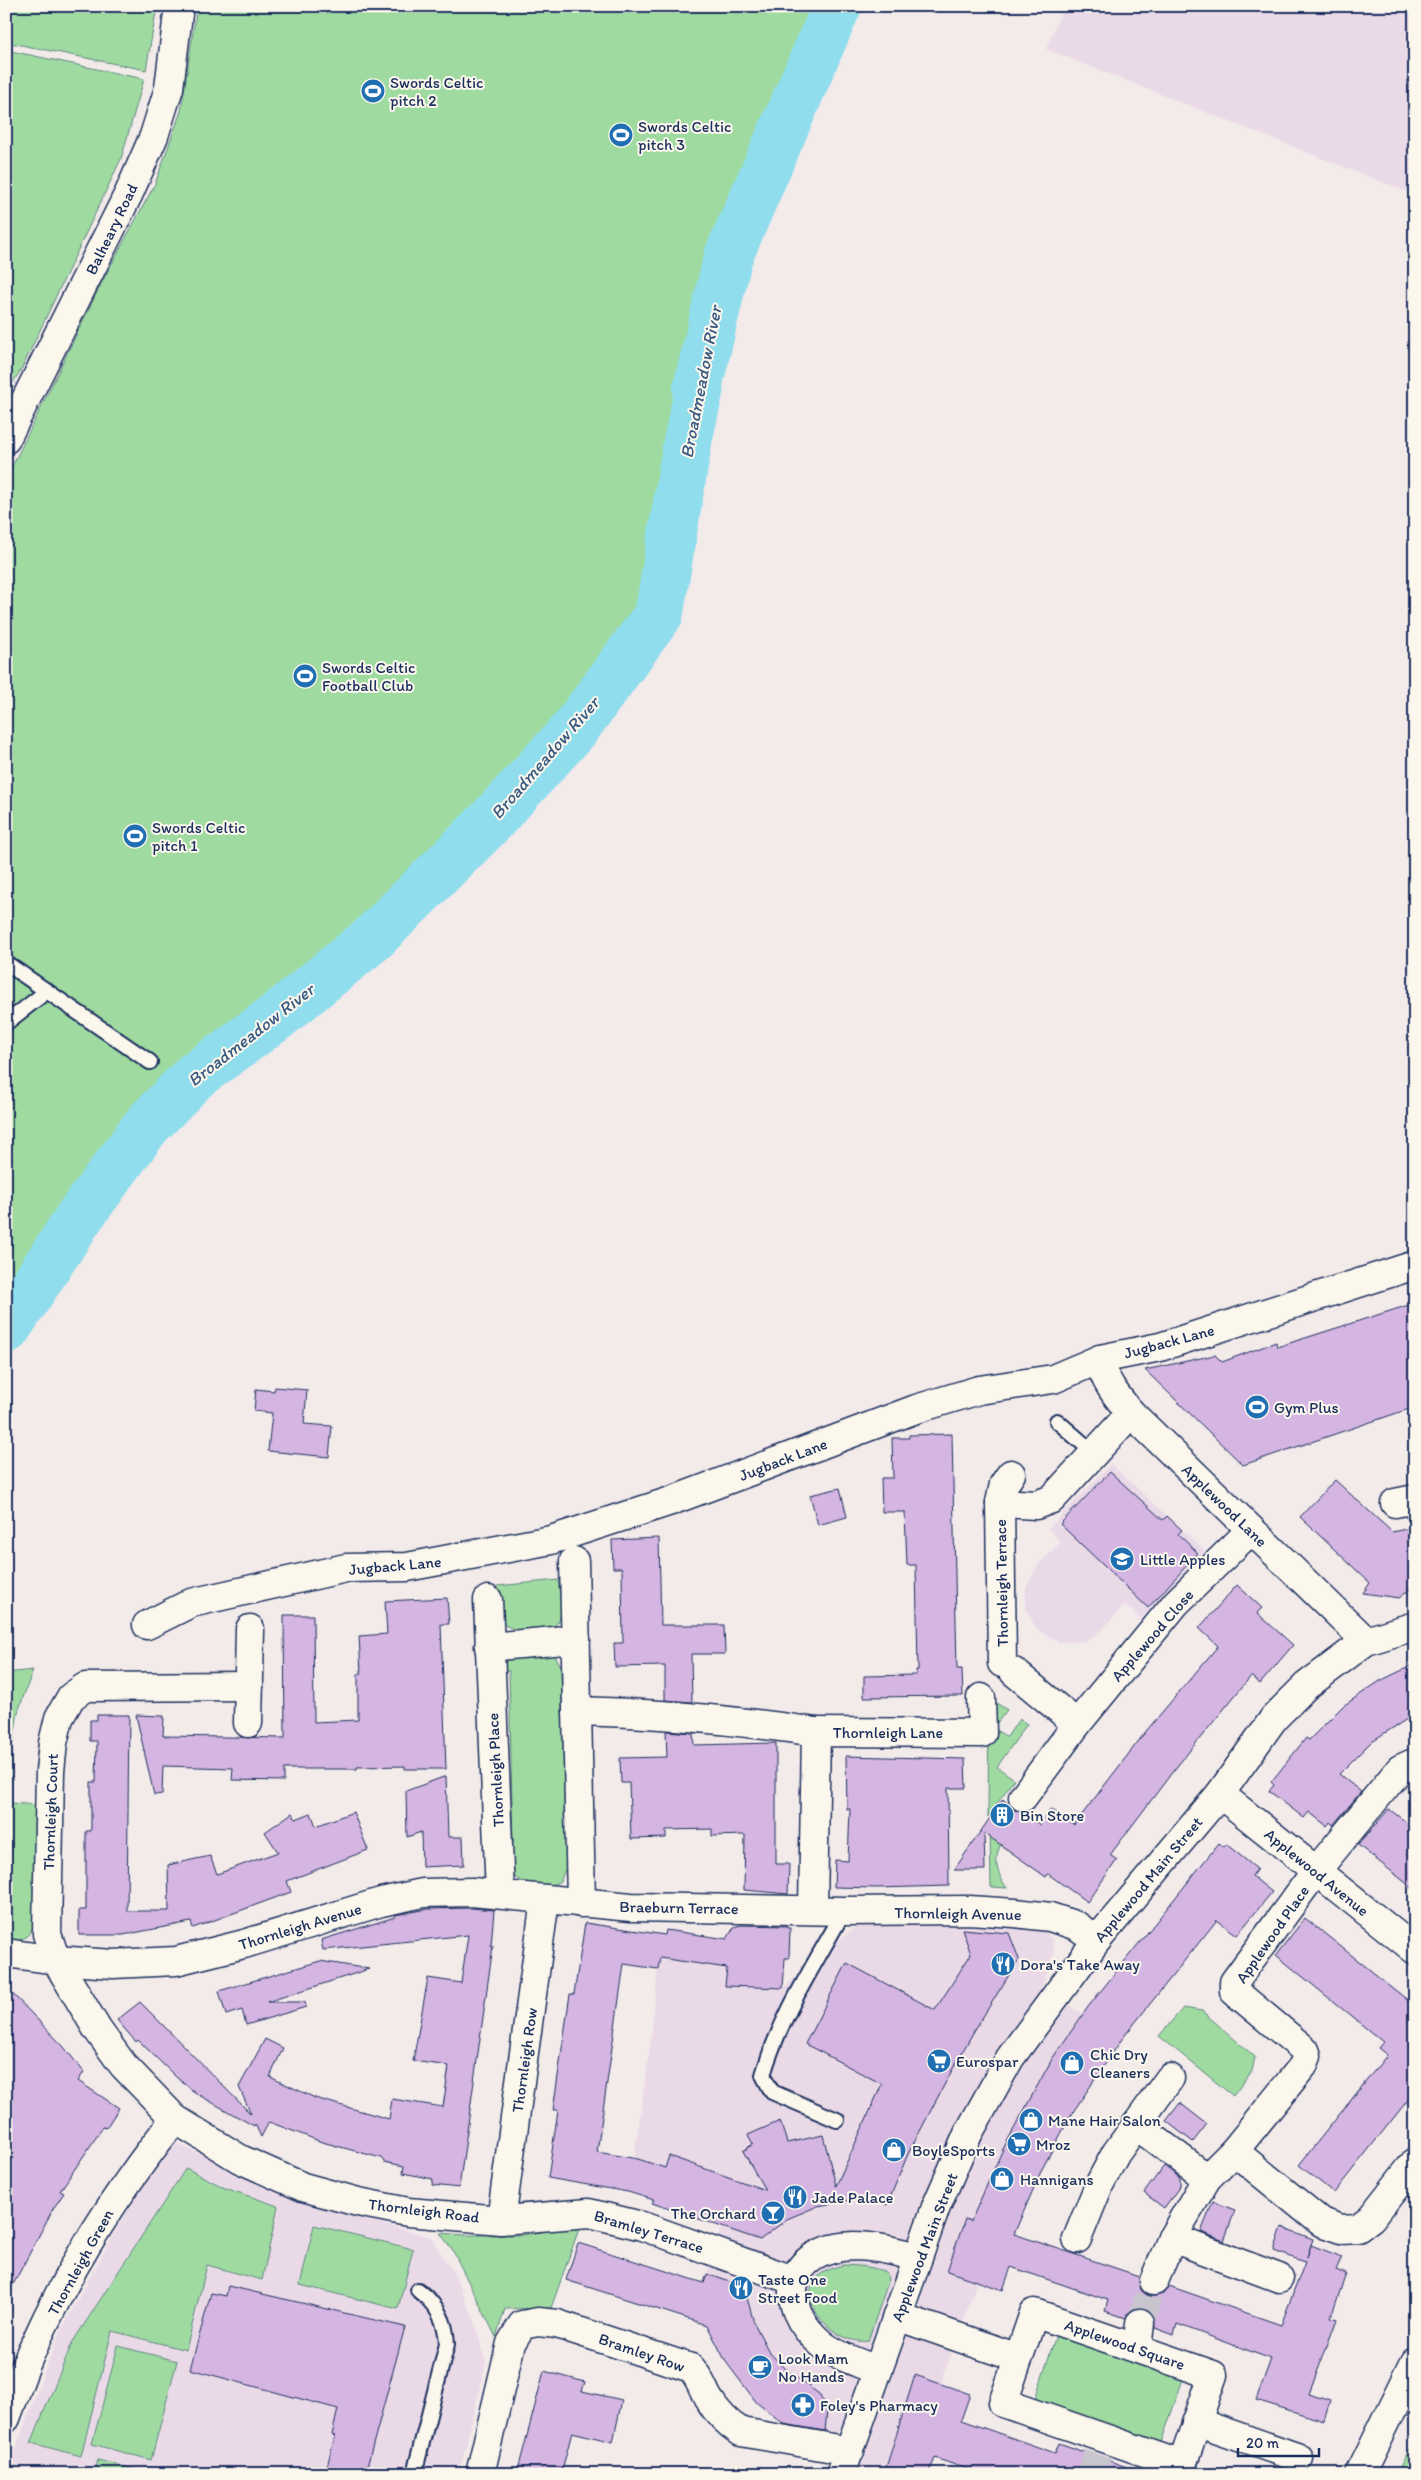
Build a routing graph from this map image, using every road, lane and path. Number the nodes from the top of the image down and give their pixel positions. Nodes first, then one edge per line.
1 (179, 6) edge
2 (6, 440) edge
3 (6, 963) edge
4 (47, 991) junction
5 (6, 1023) edge
6 (150, 1062) dead end
7 (1415, 1265) edge
8 (1100, 1359) junction
9 (1131, 1413) junction
10 (1056, 1421) dead end
11 (1094, 1453) junction
12 (1011, 1474) dead end
13 (1000, 1503) junction
14 (1251, 1530) junction
15 (574, 1561) dead end
16 (488, 1600) dead end
17 (147, 1625) dead end
18 (1415, 1626) edge
19 (250, 1629) dead end
20 (576, 1638) junction
21 (1366, 1641) junction
22 (490, 1647) junction
23 (248, 1686) junction
24 (981, 1698) dead end
25 (577, 1711) junction
26 (248, 1723) dead end
27 (1077, 1724) junction
28 (816, 1732) junction
29 (1415, 1765) edge
30 (1220, 1794) junction
31 (1023, 1797) dead end
32 (1316, 1871) junction
33 (500, 1894) junction
34 (545, 1900) junction
35 (581, 1903) junction
36 (813, 1909) junction
37 (844, 1911) junction
38 (1097, 1940) junction
39 (1415, 1950) edge
40 (6, 1953) edge
41 (56, 1960) junction
42 (1170, 2078) dead end
43 (175, 2119) junction
44 (837, 2120) dead end
45 (1136, 2125) junction
46 (1234, 2150) junction
47 (1415, 2162) edge
48 (1207, 2178) junction
49 (502, 2220) junction
50 (1172, 2238) junction
51 (1077, 2239) dead end
52 (918, 2257) junction
53 (1279, 2278) dead end
54 (793, 2280) junction
55 (1154, 2281) tunnel mouth
56 (418, 2290) dead end
57 (897, 2316) junction
58 (1018, 2358) junction
59 (1415, 2362) edge
60 (878, 2371) junction
61 (6, 2418) edge
62 (1196, 2422) junction
63 (1299, 2458) dead end
64 (845, 2462) edge
65 (414, 2474) edge
66 (480, 2474) edge
67 (1360, 2474) edge

1 - 2 street, Balheary Road
3 - 4 lane
4 - 5 lane
4 - 6 lane
7 - 8 street, Jugback Lane
8 - 9 street, Applewood Lane
8 - 17 street, Jugback Lane
9 - 11 street, Thornleigh Terrace
9 - 14 street, Applewood Lane
10 - 11 lane
11 - 13 street, Thornleigh Terrace
12 - 13 street, Thornleigh Terrace
13 - 27 street, Thornleigh Terrace
14 - 21 street, Applewood Lane
14 - 27 street, Applewood Close
15 - 20 street
16 - 22 street, Thornleigh Place
18 - 21 street, Applewood Main Street
19 - 23 street
20 - 22 street
20 - 25 street
21 - 30 street, Applewood Main Street
22 - 33 street, Thornleigh Place
23 - 26 street
23 - 41 street, Thornleigh Court
24 - 28 street, Thornleigh Lane
25 - 28 street
25 - 35 street
27 - 31 street, Applewood Close
28 - 36 street, Thornleigh Lane
29 - 32 street
30 - 32 street, Applewood Avenue
30 - 38 street, Applewood Main Street
32 - 39 street, Applewood Avenue
32 - 46 street, Applewood Place
33 - 34 street, Thornleigh Avenue
33 - 41 street, Thornleigh Avenue
34 - 35 street, Braeburn Terrace
34 - 49 street, Thornleigh Row
35 - 36 street, Braeburn Terrace
36 - 37 street, Thornleigh Avenue
37 - 38 street, Thornleigh Avenue
37 - 44 lane
38 - 52 street, Applewood Main Street
40 - 41 street, Thornleigh Avenue
41 - 43 street, Thornleigh Road
42 - 45 street
43 - 49 street, Thornleigh Road
43 - 61 street, Thornleigh Green
45 - 48 street
45 - 51 street
46 - 47 street
46 - 48 street
48 - 50 street
49 - 54 street, Bramley Terrace
50 - 53 street
50 - 55 street
52 - 54 street
52 - 57 street, Applewood Main Street
54 - 60 street
56 - 65 lane
57 - 58 street
57 - 60 street, Applewood Main Street
58 - 62 street, Applewood Square
58 - 62 street, Applewood Square
59 - 67 street
60 - 64 street, Applewood Main Street
62 - 63 street
64 - 66 street, Bramley Row

